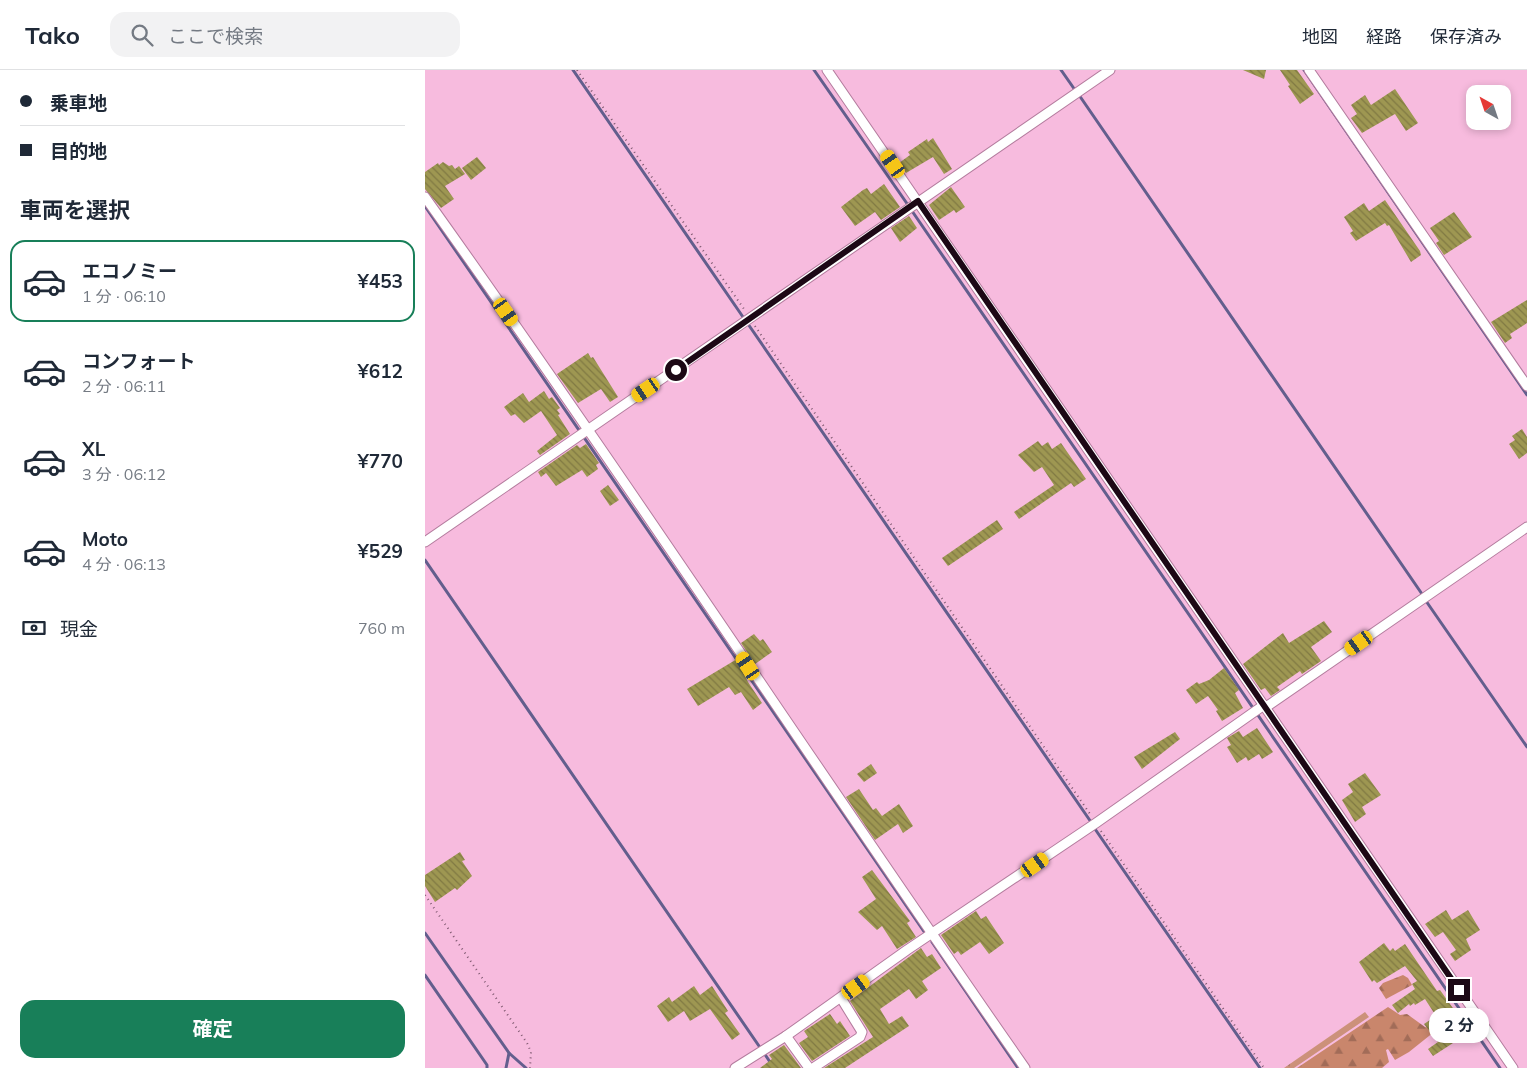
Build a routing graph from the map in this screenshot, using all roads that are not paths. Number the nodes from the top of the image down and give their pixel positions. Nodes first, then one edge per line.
1 (827, 70) edge
2 (1110, 70) edge
3 (1309, 70) edge
4 (425, 197) edge
5 (918, 201) junction
6 (1527, 386) edge
7 (583, 432) junction
8 (1527, 527) edge
9 (425, 542) edge
10 (1260, 708) junction
11 (932, 934) junction
12 (841, 998) junction
13 (787, 1036) junction
14 (735, 1068) edge
15 (809, 1068) edge
16 (813, 1068) edge
17 (1025, 1068) edge
18 (1513, 1068) edge

1 - 5 street
2 - 5 street
3 - 6 street
4 - 7 street
5 - 7 street
5 - 10 street
7 - 9 street
7 - 11 street
8 - 10 street
10 - 11 street
10 - 18 street
11 - 12 street
11 - 17 street
12 - 13 street
12 - 16 street
13 - 14 street
13 - 15 street

